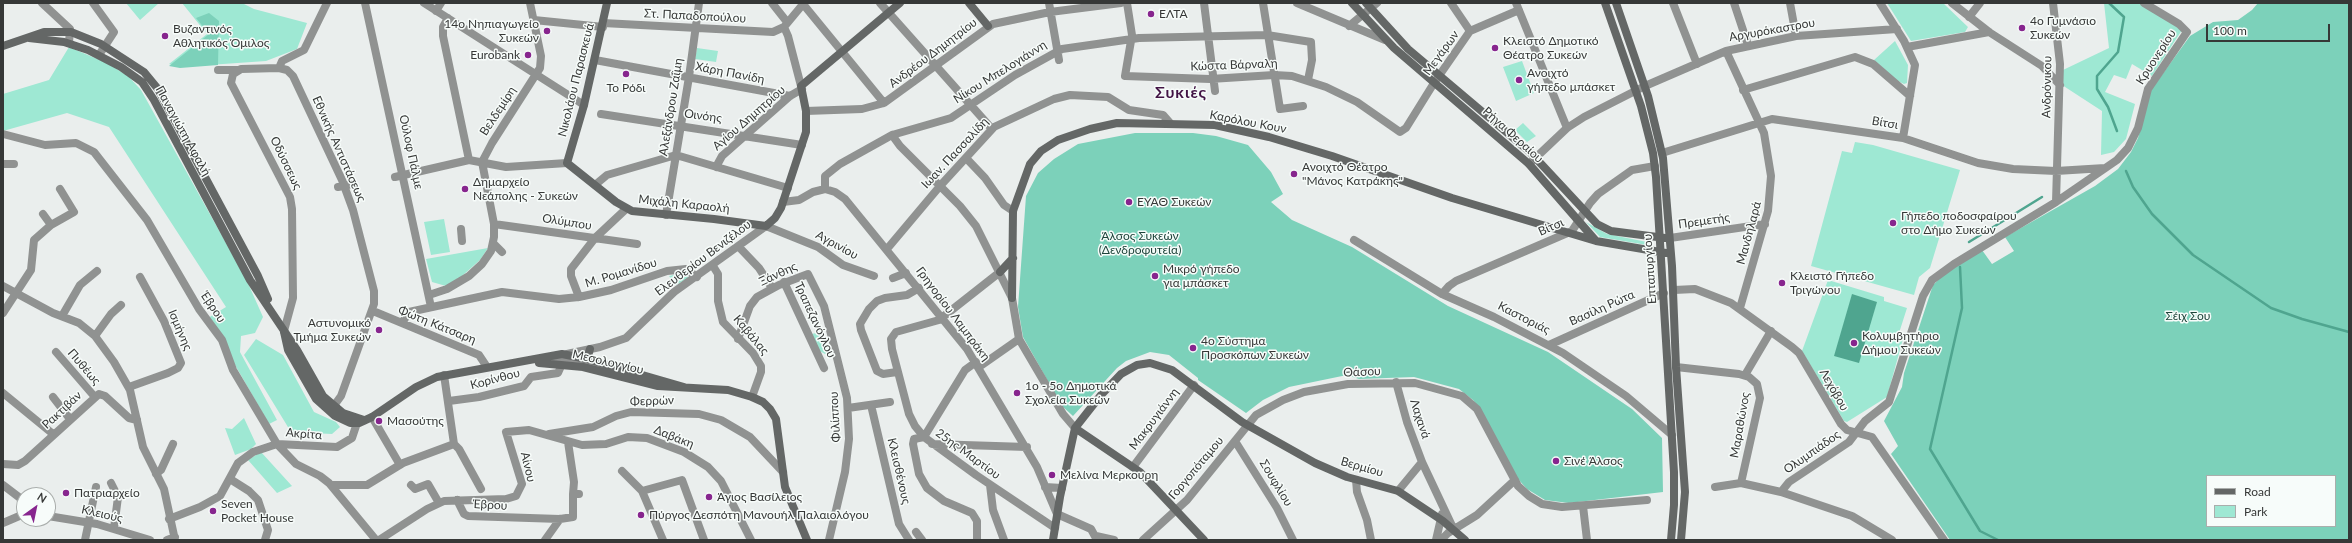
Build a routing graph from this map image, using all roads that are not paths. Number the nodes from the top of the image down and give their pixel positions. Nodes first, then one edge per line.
1 (42, 3) edge
2 (93, 3) edge
3 (327, 3) edge
4 (366, 3) edge
5 (424, 3) edge
6 (441, 3) edge
7 (530, 3) edge
8 (607, 3) edge
9 (699, 3) edge
10 (772, 3) edge
11 (880, 3) edge
12 (900, 3) edge
13 (969, 3) edge
14 (1049, 3) edge
15 (1122, 3) edge
16 (1127, 3) edge
17 (1204, 3) edge
18 (1263, 3) edge
19 (1297, 3) edge
20 (1352, 3) edge
21 (1377, 3) edge
22 (1451, 3) edge
23 (1605, 3) edge
24 (1616, 3) edge
25 (1673, 3) edge
26 (1734, 3) edge
27 (1790, 3) edge
28 (1880, 3) edge
29 (1952, 3) edge
30 (1980, 3) edge
31 (2053, 3) edge
32 (2144, 3) edge
33 (803, 4) edge
34 (1519, 5) edge
35 (1368, 6) edge
36 (436, 10) junction
37 (1050, 12) junction
38 (888, 13) junction
39 (1362, 16) junction
40 (1969, 17) junction
41 (448, 18) junction
42 (534, 20) junction
43 (603, 25) junction
44 (786, 25) junction
45 (988, 26) junction
46 (1349, 26) junction
47 (695, 29) junction
48 (1897, 29) junction
49 (1470, 31) junction
50 (71, 32) junction
51 (1990, 32) junction
52 (1267, 35) junction
53 (1208, 36) junction
54 (1796, 36) junction
55 (29, 38) junction
56 (1131, 39) junction
57 (1385, 40) junction
58 (69, 43) junction
59 (1748, 45) junction
60 (3, 46) edge
61 (106, 47) junction
62 (1907, 47) junction
63 (1057, 50) junction
64 (842, 51) junction
65 (1726, 51) junction
66 (99, 55) junction
67 (595, 60) junction
68 (1059, 60) dead end
69 (1697, 64) junction
70 (935, 66) junction
71 (279, 68) junction
72 (218, 70) dead end
73 (238, 70) junction
74 (536, 74) junction
75 (1274, 75) junction
76 (1439, 75) junction
77 (689, 77) junction
78 (1215, 79) junction
79 (1308, 80) junction
80 (1434, 83) junction
81 (2060, 85) junction
82 (1645, 86) junction
83 (802, 88) junction
84 (1636, 90) junction
85 (1743, 90) junction
86 (1216, 91) dead end
87 (790, 96) junction
88 (1910, 96) junction
89 (884, 103) junction
90 (970, 104) junction
91 (1303, 106) dead end
92 (585, 109) junction
93 (806, 111) junction
94 (601, 114) dead end
95 (1759, 122) junction
96 (1170, 123) junction
97 (681, 125) junction
98 (1567, 128) junction
99 (992, 129) junction
100 (1401, 132) joint
101 (3, 134) edge
102 (747, 134) junction
103 (892, 135) junction
104 (1903, 138) junction
105 (802, 144) junction
106 (1662, 153) junction
107 (676, 155) junction
108 (1536, 157) junction
109 (966, 158) junction
110 (469, 160) junction
111 (482, 162) junction
112 (567, 163) junction
113 (3, 164) edge
114 (14, 164) dead end
115 (1529, 164) junction
116 (1655, 166) junction
117 (716, 167) junction
118 (2105, 168) junction
119 (2056, 171) junction
120 (399, 176) junction
121 (595, 185) junction
122 (940, 186) junction
123 (788, 188) junction
124 (60, 189) dead end
125 (825, 189) junction
126 (783, 202) junction
127 (2056, 202) junction
128 (626, 209) junction
129 (1013, 211) junction
130 (1584, 212) junction
131 (44, 214) dead end
132 (666, 215) junction
133 (1580, 221) junction
134 (494, 224) junction
135 (1765, 224) junction
136 (51, 225) junction
137 (766, 226) junction
138 (461, 229) dead end
139 (1568, 233) junction
140 (595, 238) junction
141 (1660, 238) junction
142 (1670, 238) junction
143 (1354, 240) dead end
144 (462, 241) dead end
145 (1596, 241) junction
146 (493, 243) junction
147 (637, 244) dead end
148 (739, 247) junction
149 (887, 249) junction
150 (502, 252) dead end
151 (1661, 252) junction
152 (1671, 253) junction
153 (1013, 257) junction
154 (713, 266) junction
155 (97, 271) dead end
156 (1000, 272) junction
157 (906, 273) junction
158 (807, 274) joint
159 (874, 276) dead end
160 (140, 277) dead end
161 (697, 278) junction
162 (893, 278) dead end
163 (784, 282) junction
164 (3, 286) edge
165 (772, 288) junction
166 (919, 288) junction
167 (1674, 290) junction
168 (16, 293) junction
169 (1664, 293) junction
170 (1442, 294) junction
171 (429, 295) junction
172 (579, 297) junction
173 (1012, 298) junction
174 (121, 305) dead end
175 (431, 307) junction
176 (1740, 308) junction
177 (373, 311) junction
178 (3, 313) edge
179 (274, 314) junction
180 (62, 316) junction
181 (943, 318) junction
182 (402, 323) junction
183 (284, 332) junction
184 (1771, 332) junction
185 (95, 336) junction
186 (738, 338) junction
187 (1019, 339) junction
188 (1549, 345) junction
189 (590, 349) junction
190 (56, 352) dead end
191 (567, 354) junction
192 (587, 358) junction
193 (527, 362) junction
194 (559, 362) junction
195 (978, 365) junction
196 (487, 367) junction
197 (1676, 367) junction
198 (824, 368) dead end
199 (897, 372) junction
200 (444, 375) junction
201 (1745, 375) junction
202 (1396, 382) junction
203 (1194, 385) junction
204 (684, 386) junction
205 (129, 387) junction
206 (3, 393) edge
207 (94, 396) junction
208 (53, 397) dead end
209 (752, 397) junction
210 (449, 401) junction
211 (890, 402) dead end
212 (871, 405) junction
213 (333, 407) junction
214 (848, 408) junction
215 (70, 419) junction
216 (137, 420) junction
217 (364, 420) junction
218 (1247, 425) junction
219 (1075, 428) junction
220 (506, 432) joint
221 (1856, 432) junction
222 (53, 434) junction
223 (546, 434) junction
224 (1672, 435) junction
225 (924, 437) junction
226 (1235, 441) junction
227 (568, 442) junction
228 (173, 444) dead end
229 (278, 444) junction
230 (454, 444) junction
231 (932, 444) junction
232 (1026, 447) junction
233 (1422, 462) junction
234 (3, 464) edge
235 (400, 465) junction
236 (1133, 467) junction
237 (622, 471) dead end
238 (783, 472) junction
239 (156, 474) junction
240 (230, 479) junction
241 (1356, 480) junction
242 (1515, 480) junction
243 (111, 483) dead end
244 (1741, 483) junction
245 (3, 485) edge
246 (331, 485) junction
247 (411, 485) dead end
248 (990, 485) junction
249 (96, 487) dead end
250 (1046, 487) junction
251 (1714, 487) dead end
252 (1062, 488) junction
253 (481, 489) dead end
254 (642, 491) junction
255 (1398, 491) junction
256 (1781, 492) junction
257 (16, 495) edge
258 (457, 500) junction
259 (1647, 500) dead end
260 (439, 503) junction
261 (1583, 506) junction
262 (1176, 510) junction
263 (1444, 510) junction
264 (1057, 514) junction
265 (16, 517) edge
266 (56, 517) edge
267 (169, 519) junction
268 (560, 519) junction
269 (1440, 519) junction
270 (88, 522) junction
271 (3, 523) edge
272 (114, 528) junction
273 (1055, 528) junction
274 (1454, 530) junction
275 (916, 532) dead end
276 (1096, 538) edge
277 (175, 539) edge
278 (85, 540) edge
279 (150, 540) edge
280 (265, 540) edge
281 (376, 540) edge
282 (379, 540) edge
283 (545, 540) edge
284 (663, 540) edge
285 (704, 540) edge
286 (751, 540) edge
287 (807, 540) edge
288 (829, 540) edge
289 (909, 540) edge
290 (922, 540) edge
291 (977, 540) edge
292 (1004, 540) edge
293 (1053, 540) edge
294 (1114, 540) edge
295 (1143, 540) edge
296 (1204, 540) edge
297 (1293, 540) edge
298 (1371, 540) edge
299 (1436, 540) edge
300 (1441, 540) edge
301 (1465, 540) edge
302 (1587, 540) edge
303 (1671, 540) edge
304 (1681, 540) edge
305 (1892, 540) edge
306 (1944, 540) edge

1 - 50 street
2 - 61 street
3 - 71 street
4 - 120 street, Ούλοφ Πάλμε
5 - 36 street
6 - 36 street
7 - 42 street
8 - 43 street, Νικολάου Παρασκευά
9 - 47 street, Αλεξάνδρου Ζαΐμη
10 - 44 street
11 - 38 street
12 - 38 street, Αγίου Δημητρίου
13 - 45 street
14 - 37 street
15 - 37 street, Ανδρέου Δημητρίου
16 - 56 street
17 - 53 street
18 - 52 street
19 - 46 street
20 - 39 street, Ρήγα Φεραίου
21 - 35 street
22 - 49 street
23 - 84 street, Επταπυργίου
24 - 82 street, Επταπυργίου
25 - 69 street
26 - 59 street
27 - 54 street
28 - 48 street
29 - 40 street
30 - 40 street
31 - 81 street, Ανδρόνικου
32 - 118 street, Κρυονερίου
33 - 44 street
33 - 64 street
34 - 49 street, Μεγάρων
34 - 98 street
35 - 39 street
35 - 76 street, Ρήγα Φεραίου
36 - 41 street
37 - 45 street, Ανδρέου Δημητρίου
37 - 63 street
38 - 64 street, Αγίου Δημητρίου
38 - 70 street
39 - 46 street
39 - 57 street, Ρήγα Φεραίου
40 - 51 street
41 - 74 street
41 - 110 street
42 - 43 street, Στ. Παπαδοπούλου
42 - 74 street
43 - 47 street, Στ. Παπαδοπούλου
43 - 67 street, Νικολάου Παρασκευά
44 - 47 street, Στ. Παπαδοπούλου
44 - 83 street
45 - 70 street, Ανδρέου Δημητρίου
46 - 57 street
47 - 77 street, Αλεξάνδρου Ζαΐμη
48 - 54 street, Αργυρόκαστρου
48 - 62 street
49 - 76 street, Μεγάρων
50 - 55 street, Παναγιώτη Αφαλή
50 - 58 street
50 - 61 street, Παναγιώτη Αφαλή
51 - 62 street
51 - 81 street
52 - 53 street, Νίκου Μπελογιάννη
52 - 75 street
52 - 79 street, Νίκου Μπελογιάννη
53 - 56 street, Νίκου Μπελογιάννη
53 - 78 street
54 - 59 street, Αργυρόκαστρου
55 - 58 street, Παναγιώτη Αφαλή
55 - 60 street
56 - 63 street, Νίκου Μπελογιάννη
56 - 78 street, Κώστα Βάρναλη
57 - 80 street, Ρήγα Φεραίου
58 - 66 street, Παναγιώτη Αφαλή
59 - 65 street, Αργυρόκαστρου
61 - 66 street
61 - 179 street, Παναγιώτη Αφαλή
62 - 88 street
63 - 68 street
63 - 90 street, Νίκου Μπελογιάννη
64 - 83 street, Αγίου Δημητρίου
64 - 89 street
65 - 69 street, Αργυρόκαστρου
65 - 85 street, Μανδηλαρά
66 - 179 street, Παναγιώτη Αφαλή
67 - 77 street, Χάρη Πανίδη
67 - 92 street, Νικολάου Παρασκευά
69 - 82 street, Αργυρόκαστρου
70 - 89 street, Ανδρέου Δημητρίου
70 - 90 street
71 - 73 street
71 - 177 street, Εθνικής Αντιστάσεως
72 - 73 street
73 - 183 street, Οδύσσεως
74 - 92 street
74 - 111 street, Βελδεμίρη
75 - 78 street, Κώστα Βάρναλη
75 - 79 street, Κώστα Βάρναλη
75 - 91 street
76 - 80 street, Μεγάρων
76 - 108 street, Ρήγα Φεραίου
77 - 87 street, Χάρη Πανίδη
77 - 97 street, Αλεξάνδρου Ζαΐμη
78 - 86 street
79 - 100 street, Κώστα Βάρναλη
80 - 100 street, Μεγάρων
80 - 115 street, Ρήγα Φεραίου
81 - 119 street, Ανδρόνικου
82 - 84 street, Αργυρόκαστρου
82 - 106 street, Επταπυργίου
83 - 87 street, Αγίου Δημητρίου
83 - 93 street, Ελευθερίου Βενιζέλου
84 - 98 street, Αργυρόκαστρου
84 - 116 street, Επταπυργίου
85 - 88 street
85 - 95 street, Μανδηλαρά
87 - 102 street, Αγίου Δημητρίου
88 - 104 street
89 - 93 street, Ανδρέου Δημητρίου
90 - 99 street
90 - 103 street, Νίκου Μπελογιάννη
92 - 112 street, Νικολάου Παρασκευά
93 - 105 street, Ελευθερίου Βενιζέλου
94 - 97 street, Οινόης
95 - 104 street, Βίτσι
95 - 106 street, Βίτσι
95 - 135 street, Μανδηλαρά
96 - 99 street, Ιωαν. Πασσαλίδη
96 - 129 street, Καρόλου Κουν
96 - 139 street, Καρόλου Κουν
97 - 102 street, Οινόης
97 - 107 street, Αλεξάνδρου Ζαΐμη
98 - 108 street, Αργυρόκαστρου
99 - 109 street, Ιωαν. Πασσαλίδη
101 - 229 street, Έβρου
102 - 105 street, Οινόης
102 - 117 street, Αγίου Δημητρίου
103 - 122 street
103 - 125 street, Νίκου Μπελογιάννη
104 - 119 street, Βίτσι
105 - 123 street, Ελευθερίου Βενιζέλου
106 - 142 street, Επταπυργίου
107 - 117 street
107 - 121 street
107 - 132 street, Αλεξάνδρου Ζαΐμη
108 - 115 street, Αργυρόκαστρου
108 - 130 street, Ρήγα Φεραίου
109 - 122 street, Ιωαν. Πασσαλίδη
109 - 129 street
110 - 111 street
110 - 120 street
111 - 112 street
111 - 134 street
112 - 121 street, Μιχάλη Καραολή
113 - 114 street
115 - 133 street, Ρήγα Φεραίου
116 - 130 street, Βίτσι
116 - 141 street, Επταπυργίου
117 - 123 street
118 - 119 street, Βίτσι
118 - 127 street, Κρυονερίου
119 - 127 street, Ανδρόνικου
120 - 171 street, Ούλοφ Πάλμε
121 - 128 street, Μιχάλη Καραολή
122 - 149 street, Ιωαν. Πασσαλίδη
122 - 156 street
123 - 126 street, Ελευθερίου Βενιζέλου
124 - 136 street
125 - 126 street
125 - 149 street, Γρηγορίου Λαμπράκη
126 - 137 street, Ελευθερίου Βενιζέλου
127 - 221 street, Ολυμπιάδος
128 - 132 street, Μιχάλη Καραολή
128 - 140 street
129 - 153 street, Καρόλου Κουν
130 - 133 street, Βίτσι
130 - 141 street, Ρήγα Φεραίου
131 - 136 street
132 - 137 street, Μιχάλη Καραολή
133 - 139 street, Βίτσι
133 - 145 street, Ρήγα Φεραίου
134 - 140 street, Ολύμπου
134 - 146 street
135 - 142 street, Πρεμετής
135 - 176 street, Μανδηλαρά
136 - 168 street
137 - 148 street, Ελευθερίου Βενιζέλου
137 - 159 street, Αγρινίου
138 - 144 street
139 - 145 street, Καρόλου Κουν
139 - 170 street, Βίτσι
140 - 147 street, Ολύμπου
140 - 172 street
141 - 142 street, Ρήγα Φεραίου
141 - 151 street, Επταπυργίου
142 - 152 street, Επταπυργίου
143 - 170 street, Καστοριάς
145 - 151 street
146 - 150 street
146 - 171 street
148 - 154 street, Ελευθερίου Βενιζέλου
148 - 165 street
149 - 157 street, Γρηγορίου Λαμπράκη
151 - 152 street
151 - 169 street, Επταπυργίου
152 - 167 street, Επταπυργίου
153 - 156 street
153 - 173 street, Καρόλου Κουν
154 - 161 street, Ελευθερίου Βενιζέλου
154 - 186 street, Καβάλας
155 - 180 street
156 - 173 street
156 - 181 street, 25ης Μαρτίου
157 - 162 street
157 - 166 street, Γρηγορίου Λαμπράκη
158 - 163 street, Ξάνθης
158 - 214 street, Φιλίππου
160 - 205 street, Ισμήνης
161 - 172 street, Μ. Ρομανίδου
161 - 189 street, Ελευθερίου Βενιζέλου
163 - 165 street, Ξάνθης
163 - 198 street, Τραπεζανόγλου
164 - 168 street
165 - 186 street, Ξάνθης
166 - 181 street, Γρηγορίου Λαμπράκη
166 - 199 street
167 - 176 street, Λεχόβου
167 - 197 street, Επταπυργίου
168 - 178 street
168 - 180 street
169 - 188 street, Βασίλη Ρώτα
169 - 224 street, Επταπυργίου
170 - 188 street, Καστοριάς
171 - 175 street, Ούλοφ Πάλμε
172 - 175 street, Μ. Ρομανίδου
173 - 187 street
174 - 185 street
175 - 182 street, Μ. Ρομανίδου
176 - 184 street, Λεχόβου
177 - 182 street, Φώτη Κάτσαρη
177 - 213 street, Εθνικής Αντιστάσεως
179 - 183 street, Παναγιώτη Αφαλή
180 - 185 street
181 - 195 street, Γρηγορίου Λαμπράκη
181 - 199 street, 25ης Μαρτίου
182 - 196 street, Φώτη Κάτσαρη
183 - 213 street, Παναγιώτη Αφαλή
183 - 217 street, Παναγιώτη Αφαλή
184 - 201 street
184 - 221 street, Λεχόβου
185 - 205 street
186 - 209 street, Καβάλας
187 - 195 street
187 - 219 street
188 - 224 street, Καστοριάς
189 - 191 street, Ελευθερίου Βενιζέλου
189 - 192 street
190 - 207 street, Πυθέως
191 - 192 street, Μεσολογγίου
191 - 193 street, Ελευθερίου Βενιζέλου
192 - 204 street, Μεσολογγίου
193 - 194 street, Μεσολογγίου
193 - 196 street, Ελευθερίου Βενιζέλου
194 - 194 street
194 - 204 street, Μεσολογγίου
194 - 210 street, Κορίνθου
195 - 225 street
195 - 232 street, Γρηγορίου Λαμπράκη
196 - 200 street, Ελευθερίου Βενιζέλου
197 - 201 street, Μαραθώνος
197 - 304 street, Επταπυργίου
199 - 225 street, 25ης Μαρτίου
200 - 210 street
200 - 217 street, Ελευθερίου Βενιζέλου
201 - 244 street, Μαραθώνος
202 - 218 street, Θάσου
202 - 233 street, Λαχανά
202 - 242 street, Θάσου
203 - 218 street
203 - 219 street
203 - 236 street, Μακρυγιάννη
204 - 209 street, Μεσολογγίου
205 - 216 street
206 - 222 street
207 - 215 street, Ρακτιβάν
207 - 216 street, Ρακτιβάν
208 - 215 street
209 - 238 street, Μεσολογγίου
210 - 230 street
211 - 212 street
212 - 214 street
212 - 289 street, Κλεισθένους
213 - 217 street, Παναγιώτη Αφαλή
214 - 288 street, Φιλίππου
215 - 222 street, Ρακτιβάν
216 - 239 street
217 - 229 street, Ακρίτα
217 - 235 street
218 - 226 street, Γοργοπόταμου
218 - 241 street, Βερμίου
219 - 236 street
219 - 252 street
220 - 223 street, Φερρών
220 - 258 street, Αίνου
221 - 256 street, Ολυμπιάδος
221 - 306 street, Λεχόβου
222 - 234 street, Ρακτιβάν
223 - 227 street, Δαβάκη
223 - 238 street, Φερρών
224 - 303 street, Επταπυργίου
225 - 231 street, 25ης Μαρτίου
225 - 291 street
226 - 262 street, Γοργοπόταμου
226 - 297 street, Σουφλίου
227 - 268 street, Έβρου
227 - 286 street, Δαβάκη
228 - 239 street
229 - 240 street, Ακρίτα
229 - 246 street, Έβρου
230 - 235 street
230 - 253 street
231 - 232 street
231 - 248 street, 25ης Μαρτίου
232 - 250 street, Γρηγορίου Λαμπράκη
233 - 255 street
233 - 263 street, Λαχανά
235 - 246 street
236 - 262 street
237 - 254 street
238 - 287 street, Μεσολογγίου
239 - 267 street
240 - 267 street, Ακρίτα
240 - 280 street
241 - 255 street, Βερμίου
241 - 298 street
242 - 261 street, Θάσου
242 - 274 street
243 - 272 street
244 - 251 street
244 - 256 street
245 - 257 street
246 - 281 street, Έβρου
247 - 260 street
248 - 273 street, 25ης Μαρτίου
248 - 292 street
249 - 270 street
250 - 252 street
250 - 264 street, Γρηγορίου Λαμπράκη
252 - 264 street
254 - 284 street
254 - 285 street
255 - 269 street, Βερμίου
256 - 305 street
258 - 260 street, Έβρου
258 - 268 street, Έβρου
259 - 261 street, Θάσου
260 - 282 street, Έβρου
261 - 302 street
262 - 295 street, Γοργοπόταμου
262 - 296 street
263 - 269 street
263 - 274 street, Λαχανά
264 - 273 street
264 - 276 street
265 - 271 street
266 - 270 street, Κλειούς
267 - 277 street
268 - 283 street
269 - 274 street, Βερμίου
269 - 299 street
270 - 272 street, Κλειούς
270 - 278 street
272 - 279 street, Κλειούς
273 - 293 street
274 - 300 street
274 - 301 street, Βερμίου
275 - 290 street
276 - 294 street

